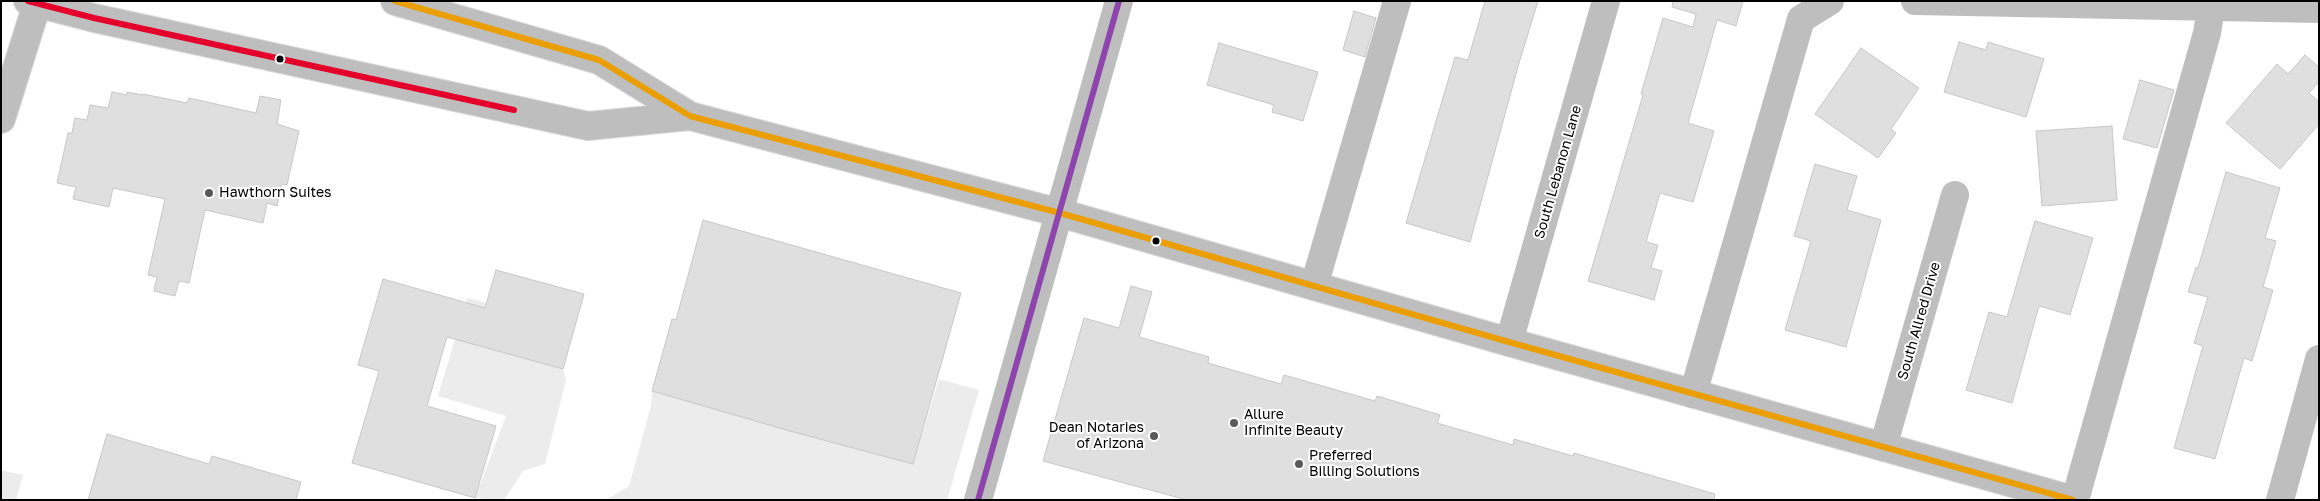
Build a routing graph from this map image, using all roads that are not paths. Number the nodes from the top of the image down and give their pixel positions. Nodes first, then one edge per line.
1 (395, 1) edge
2 (1120, 1) edge
3 (1397, 1) edge
4 (1606, 1) edge
5 (1830, 1) edge
6 (1914, 1) edge
7 (35, 2) edge
8 (2211, 7) junction
9 (2319, 9) edge
10 (690, 116) junction
11 (1, 119) edge
12 (1955, 195) dead end
13 (1060, 213) junction
14 (1314, 286) junction
15 (1510, 342) junction
16 (2319, 359) edge
17 (1693, 394) junction
18 (1883, 447) junction
19 (978, 500) edge
20 (2074, 500) edge
21 (2280, 500) edge

1 - 10 main road
2 - 13 main road
3 - 14 main road
4 - 15 main road, South Lebanon Lane
5 - 17 main road
6 - 8 main road
7 - 10 main road
7 - 11 main road
8 - 9 main road
8 - 20 main road
10 - 13 main road
12 - 18 main road, South Allred Drive
13 - 14 main road
13 - 19 main road
14 - 15 main road
15 - 17 main road
16 - 21 main road
17 - 18 main road
18 - 20 main road

